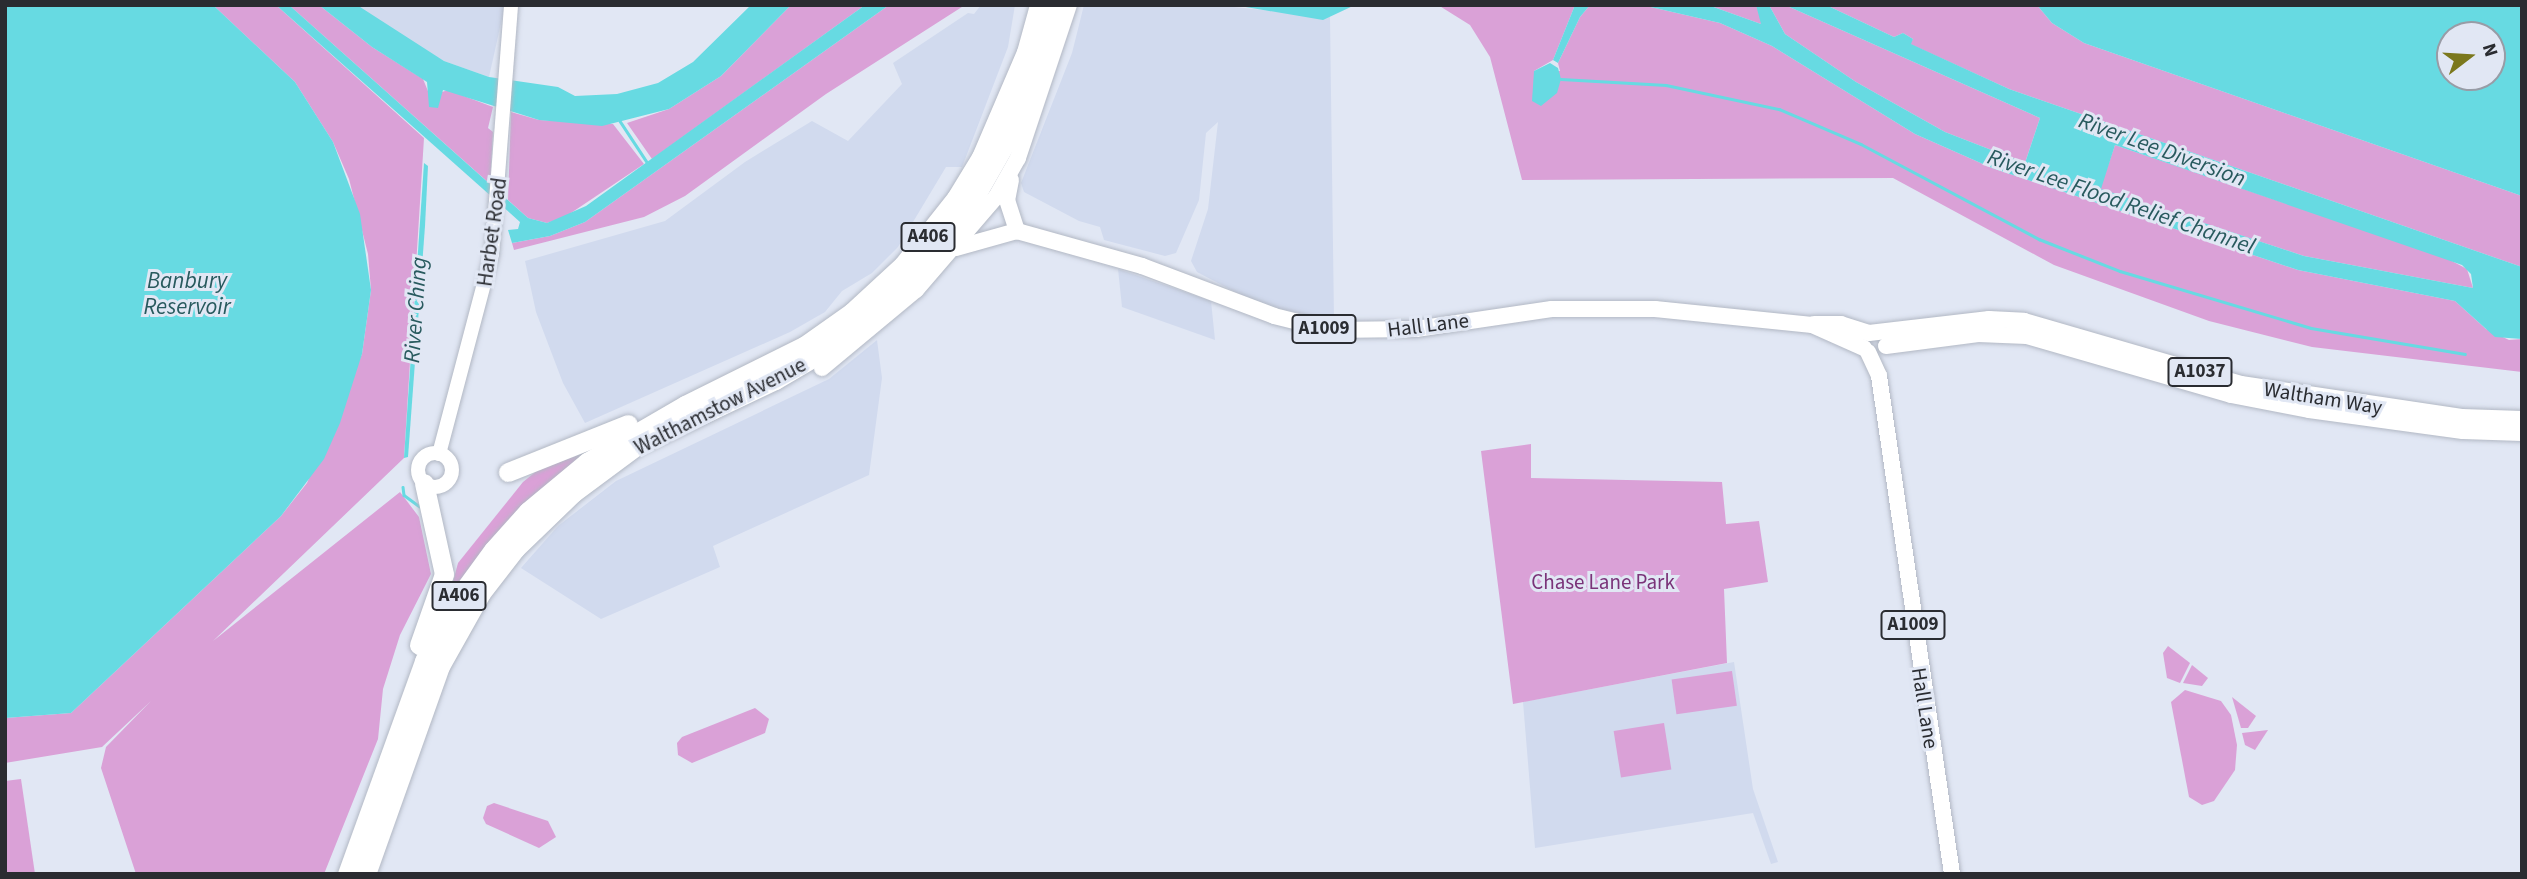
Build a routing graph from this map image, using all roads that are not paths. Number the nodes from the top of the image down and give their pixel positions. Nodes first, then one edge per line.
1 (511, 5) edge
2 (1045, 14) edge
3 (1034, 114) junction
4 (1018, 158) junction
5 (981, 212) junction
6 (1013, 233) junction
7 (956, 248) junction
8 (943, 260) junction
9 (1876, 343) junction
10 (822, 368) joint
11 (685, 405) junction
12 (2521, 426) edge
13 (439, 454) junction
14 (617, 461) junction
15 (508, 472) dead end
16 (424, 483) junction
17 (390, 749) junction
18 (347, 874) edge
19 (366, 874) edge
20 (1952, 874) edge

1 - 13 street, Harbet Road
2 - 3 main road
2 - 11 highway, Walthamstow Avenue / A406
2 - 14 highway, Walthamstow Avenue / A406
3 - 4 main road
3 - 5 main road
4 - 5 main road
4 - 6 main road
5 - 6 main road, Hall Lane / A1009
5 - 7 main road
5 - 8 main road
6 - 7 main road
6 - 9 main road, Hall Lane / A1009
7 - 8 main road
8 - 10 main road
9 - 12 main road, Waltham Way / A1037
9 - 20 main road, Hall Lane / A1009
10 - 14 highway, A406
11 - 15 highway
11 - 17 highway, Walthamstow Avenue / A406
13 - 16 street
13 - 16 street
14 - 19 highway, Walthamstow Avenue / A406
16 - 17 highway
17 - 18 highway, Walthamstow Avenue / A406

